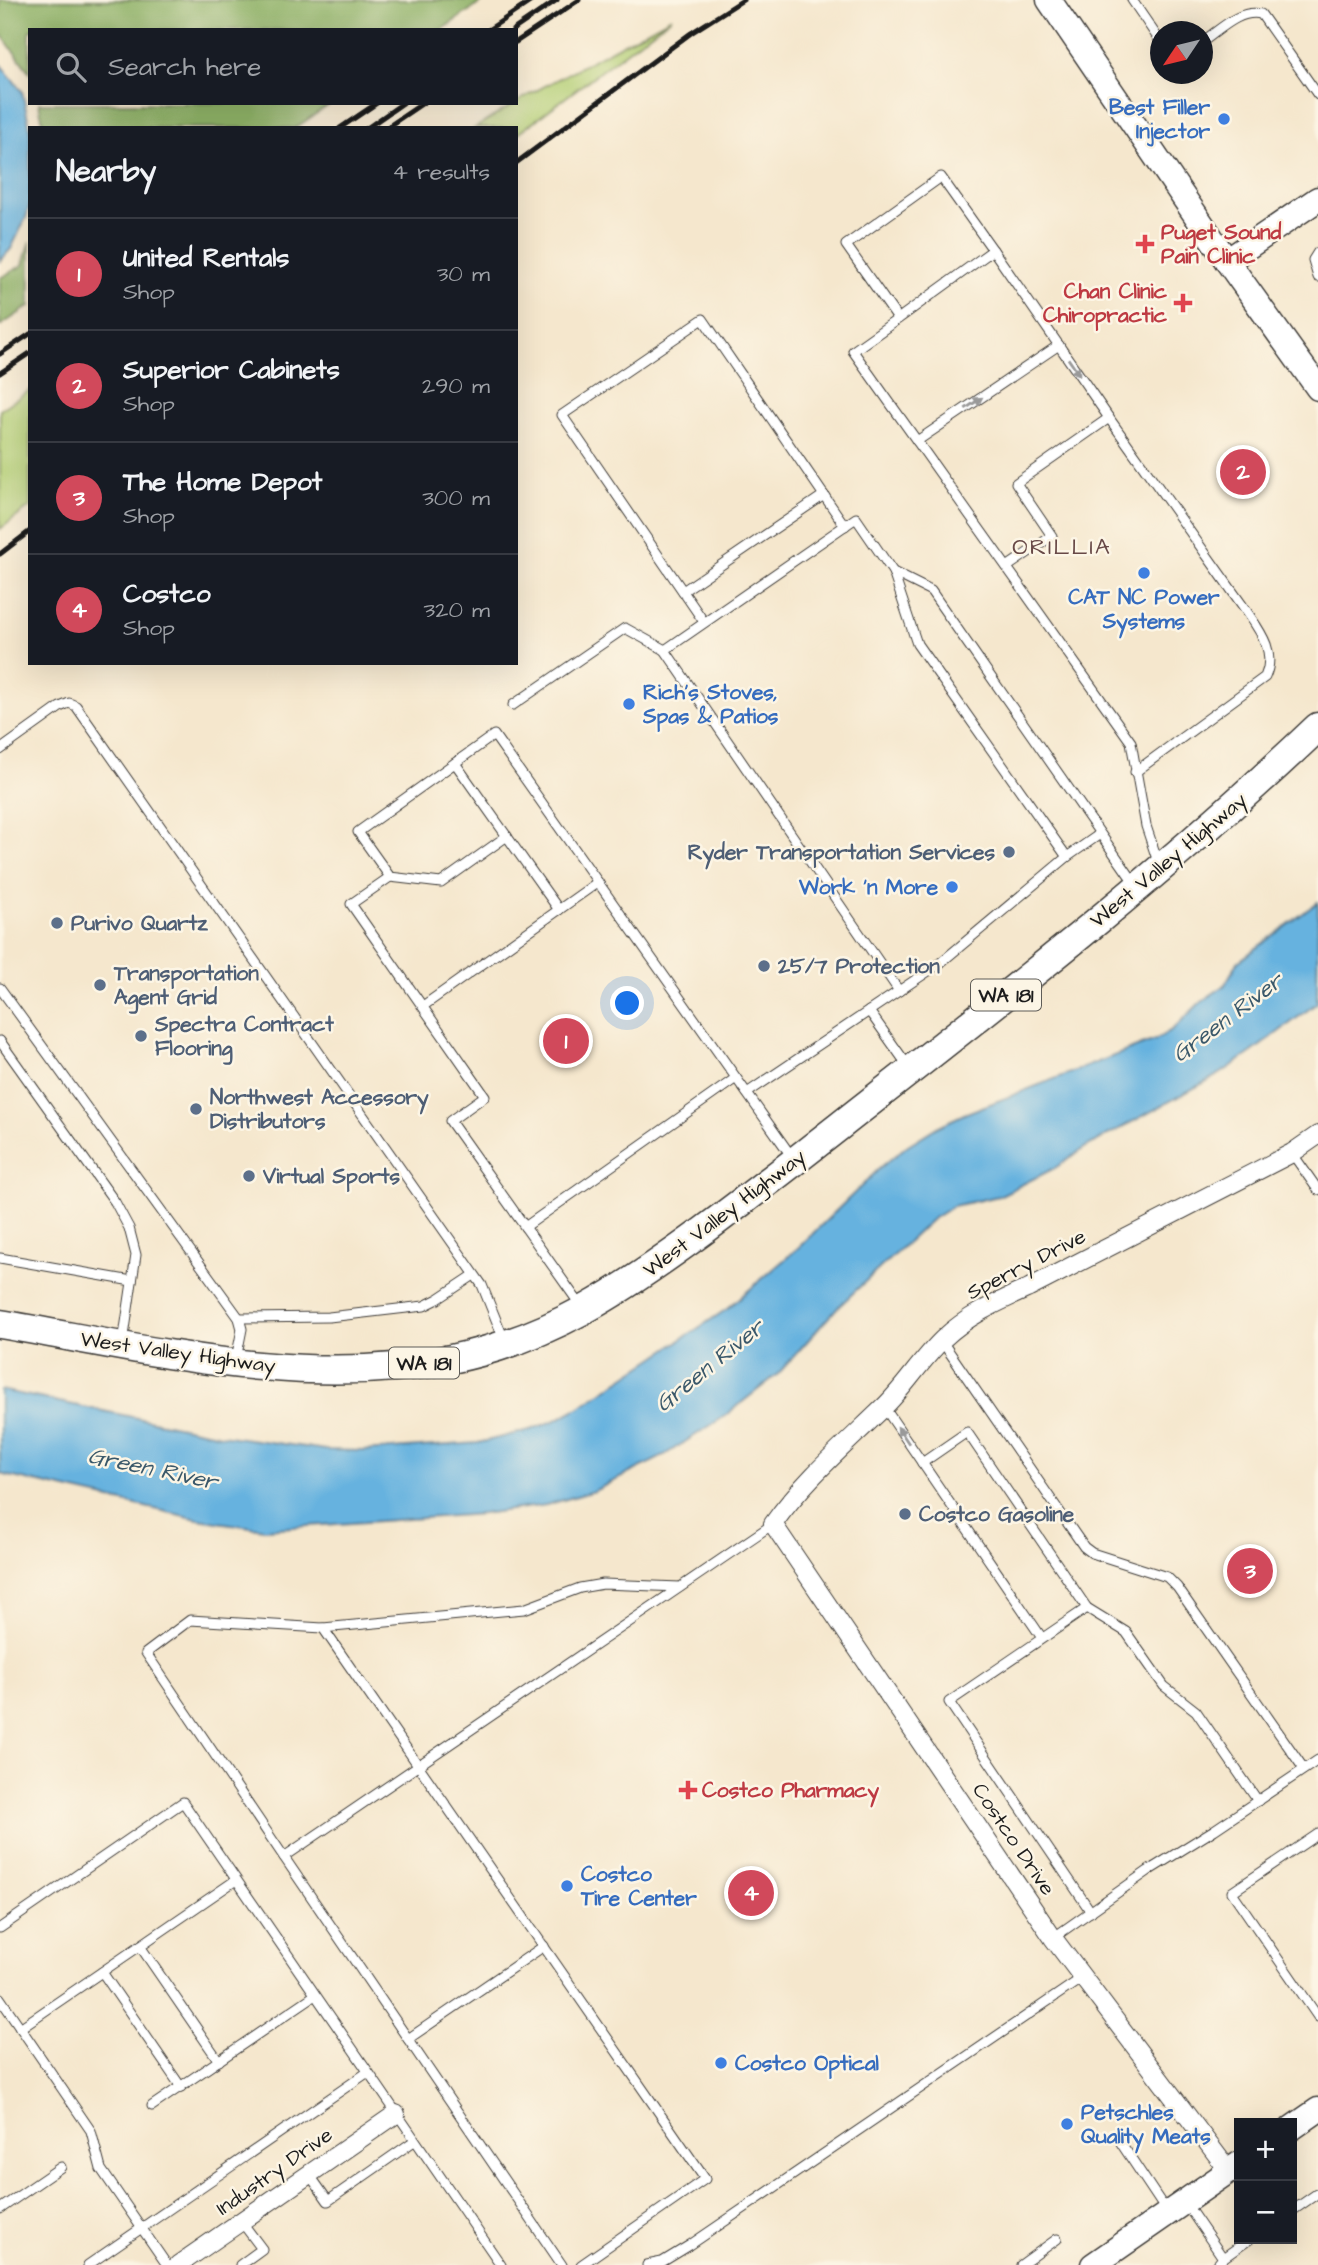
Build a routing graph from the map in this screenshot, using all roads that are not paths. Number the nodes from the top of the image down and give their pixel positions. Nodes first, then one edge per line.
1 (1049, 0) edge
2 (1132, 0) edge
3 (1150, 26) edge
4 (1213, 34) edge
5 (1318, 95) edge
6 (1318, 199) edge
7 (993, 250) junction
8 (1318, 253) edge
9 (1227, 261) junction
10 (1318, 277) edge
11 (898, 319) junction
12 (1059, 345) junction
13 (1318, 388) edge
14 (1109, 418) junction
15 (917, 441) junction
16 (824, 495) junction
17 (845, 526) junction
18 (1007, 567) junction
19 (893, 572) junction
20 (683, 591) junction
21 (704, 622) junction
22 (665, 650) junction
23 (513, 705) dead end
24 (1318, 727) edge
25 (0, 750) edge
26 (455, 763) junction
27 (1135, 772) junction
28 (1100, 834) junction
29 (507, 836) junction
30 (1067, 858) junction
31 (1160, 867) junction
32 (390, 877) junction
33 (598, 883) junction
34 (1137, 886) junction
35 (559, 910) junction
36 (0, 988) edge
37 (899, 991) junction
38 (423, 1006) junction
39 (869, 1011) junction
40 (0, 1041) edge
41 (911, 1070) junction
42 (736, 1078) junction
43 (747, 1093) junction
44 (1318, 1135) edge
45 (1292, 1153) junction
46 (795, 1161) junction
47 (1318, 1190) edge
48 (525, 1227) junction
49 (0, 1258) edge
50 (474, 1275) junction
51 (132, 1281) junction
52 (584, 1311) junction
53 (239, 1318) junction
54 (0, 1324) edge
55 (942, 1340) junction
56 (505, 1343) junction
57 (122, 1345) junction
58 (236, 1363) junction
59 (884, 1407) junction
60 (922, 1463) junction
61 (773, 1524) junction
62 (680, 1587) junction
63 (1087, 1608) junction
64 (323, 1628) junction
65 (1042, 1638) junction
66 (1318, 1760) edge
67 (418, 1765) junction
68 (1304, 1769) junction
69 (1258, 1801) junction
70 (1318, 1834) edge
71 (284, 1857) junction
72 (236, 1880) junction
73 (1091, 1912) junction
74 (0, 1928) edge
75 (1053, 1938) junction
76 (140, 1946) junction
77 (544, 1947) junction
78 (102, 1972) junction
79 (1082, 1978) junction
80 (315, 1994) junction
81 (0, 1998) edge
82 (1318, 2017) edge
83 (20, 2028) junction
84 (408, 2039) junction
85 (219, 2060) junction
86 (368, 2073) junction
87 (181, 2087) junction
88 (152, 2106) dead end
89 (1318, 2110) edge
90 (396, 2114) junction
91 (1297, 2125) edge
92 (414, 2141) junction
93 (1121, 2143) dead end
94 (61, 2167) dead end
95 (1234, 2167) edge
96 (309, 2174) junction
97 (1318, 2193) edge
98 (1176, 2207) junction
99 (1297, 2208) edge
100 (0, 2209) edge
101 (241, 2221) junction
102 (142, 2228) junction
103 (1057, 2239) dead end
104 (1243, 2244) edge
105 (1220, 2261) edge
106 (88, 2265) edge
107 (167, 2265) edge
108 (178, 2265) edge
109 (240, 2265) edge
110 (501, 2265) edge
111 (562, 2265) edge
112 (581, 2265) edge
113 (647, 2265) edge
114 (1021, 2265) edge
115 (1093, 2265) edge

1 - 9 main road
2 - 3 lane
4 - 5 lane
6 - 9 main road
7 - 11 lane
7 - 11 lane
7 - 12 lane
8 - 10 lane
9 - 13 main road
11 - 15 lane
12 -> 14 lane
15 -> 12 lane
14 - 18 lane
14 - 27 lane
15 - 18 lane
16 - 17 lane
16 - 20 lane
16 - 20 lane
17 - 19 lane
17 - 21 lane
18 - 27 lane
19 - 28 lane
19 - 30 lane
20 - 21 lane
21 - 22 lane
22 - 23 lane
22 - 37 lane
24 - 31 main road, West Valley Highway / WA 181
25 - 50 lane
26 - 29 lane
26 - 32 lane
26 - 33 lane
27 - 31 lane
28 - 30 lane
28 - 34 lane
29 - 32 lane
29 - 35 lane
30 - 37 lane
31 - 34 main road, West Valley Highway / WA 181
32 - 38 lane
33 - 35 lane
33 - 42 lane
34 - 41 main road, West Valley Highway / WA 181
35 - 38 lane
36 - 53 lane
37 - 39 lane
38 - 48 lane
39 - 41 lane
39 - 43 lane
40 - 51 lane
41 - 46 main road, West Valley Highway / WA 181
42 - 43 lane
42 - 48 lane
43 - 46 lane
44 - 45 street, Sperry Drive
45 - 47 lane
45 - 55 street, Sperry Drive
46 - 52 main road, West Valley Highway / WA 181
48 - 52 lane
49 - 51 lane
50 - 53 lane
50 - 56 lane
51 - 57 lane
52 - 56 main road, West Valley Highway / WA 181
53 - 58 lane
54 - 57 main road, West Valley Highway / WA 181
55 - 59 street, Sperry Drive
55 - 68 lane
56 - 58 main road, West Valley Highway / WA 181
57 - 58 main road, West Valley Highway / WA 181
60 -> 59 lane
59 - 61 street, Sperry Drive
60 - 63 lane
60 - 65 lane
61 - 62 lane
61 - 75 street, Costco Drive
62 - 64 lane
62 - 67 lane
63 - 65 lane
63 - 69 lane
64 - 67 lane
64 - 71 lane
65 - 73 lane
66 - 68 lane
67 - 71 lane
67 - 77 lane
68 - 69 lane
69 - 73 lane
70 - 82 lane
71 - 84 lane
72 - 74 lane
72 - 76 lane
72 - 80 lane
73 - 75 lane
75 - 79 street, Costco Drive
76 - 78 lane
76 - 85 lane
77 - 84 lane
77 - 112 lane
78 - 83 lane
78 - 87 lane
79 - 95 street, Costco Drive
79 - 113 lane
80 - 85 lane
80 - 86 lane
81 - 83 lane
83 - 102 lane
84 - 111 lane
85 - 87 lane
86 - 90 lane
86 - 102 lane
87 - 88 lane
89 - 91 main road
90 - 92 lane
90 - 96 street, Industry Drive
92 - 96 lane
92 - 110 lane
93 - 98 lane
94 - 100 lane
95 - 98 main road
96 - 101 street, Industry Drive
97 - 99 lane
98 - 105 lane
98 - 115 main road
101 - 108 street, Industry Drive
101 - 109 lane
102 - 106 lane
102 - 107 lane
103 - 114 lane
104 - 105 lane

